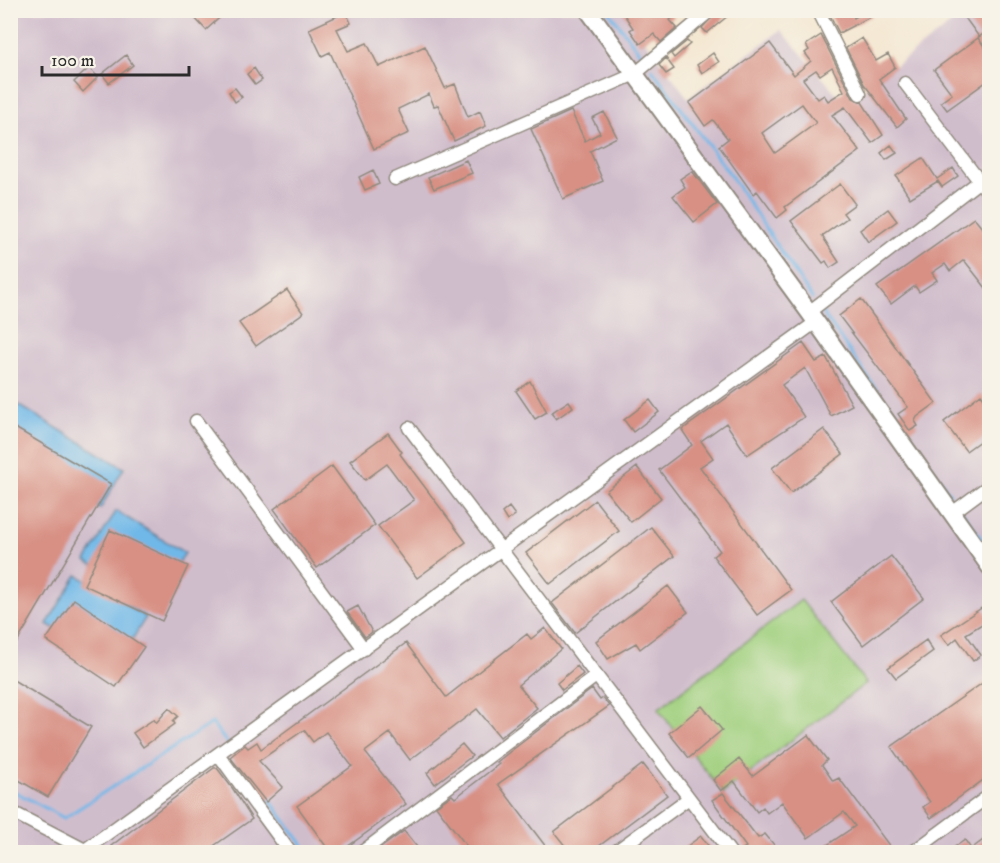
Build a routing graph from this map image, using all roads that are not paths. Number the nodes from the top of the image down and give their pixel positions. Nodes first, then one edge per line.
1 (588, 10) edge
2 (711, 10) edge
3 (819, 11) edge
4 (635, 74) junction
5 (905, 83) dead end
6 (860, 94) dead end
7 (990, 173) edge
8 (395, 179) dead end
9 (979, 181) junction
10 (990, 195) edge
11 (813, 317) junction
12 (196, 421) dead end
13 (409, 428) dead end
14 (990, 484) edge
15 (952, 513) junction
16 (501, 550) junction
17 (990, 567) edge
18 (364, 649) junction
19 (596, 676) junction
20 (218, 754) junction
21 (990, 795) edge
22 (689, 798) junction
23 (10, 811) edge
24 (83, 851) edge
25 (290, 852) edge
26 (362, 852) edge
27 (615, 852) edge
28 (730, 852) edge
29 (913, 852) edge

1 - 4 street
2 - 4 street
3 - 6 street
4 - 8 street
4 - 11 street
5 - 9 street
7 - 9 street
9 - 10 street
9 - 11 street
11 - 15 street
11 - 16 street
12 - 18 street
13 - 16 street
14 - 15 street
15 - 17 street
16 - 18 street
16 - 19 street
18 - 20 street
19 - 22 street
19 - 26 street
20 - 24 street
20 - 25 street
21 - 29 street
22 - 27 street
22 - 28 street
23 - 24 street

